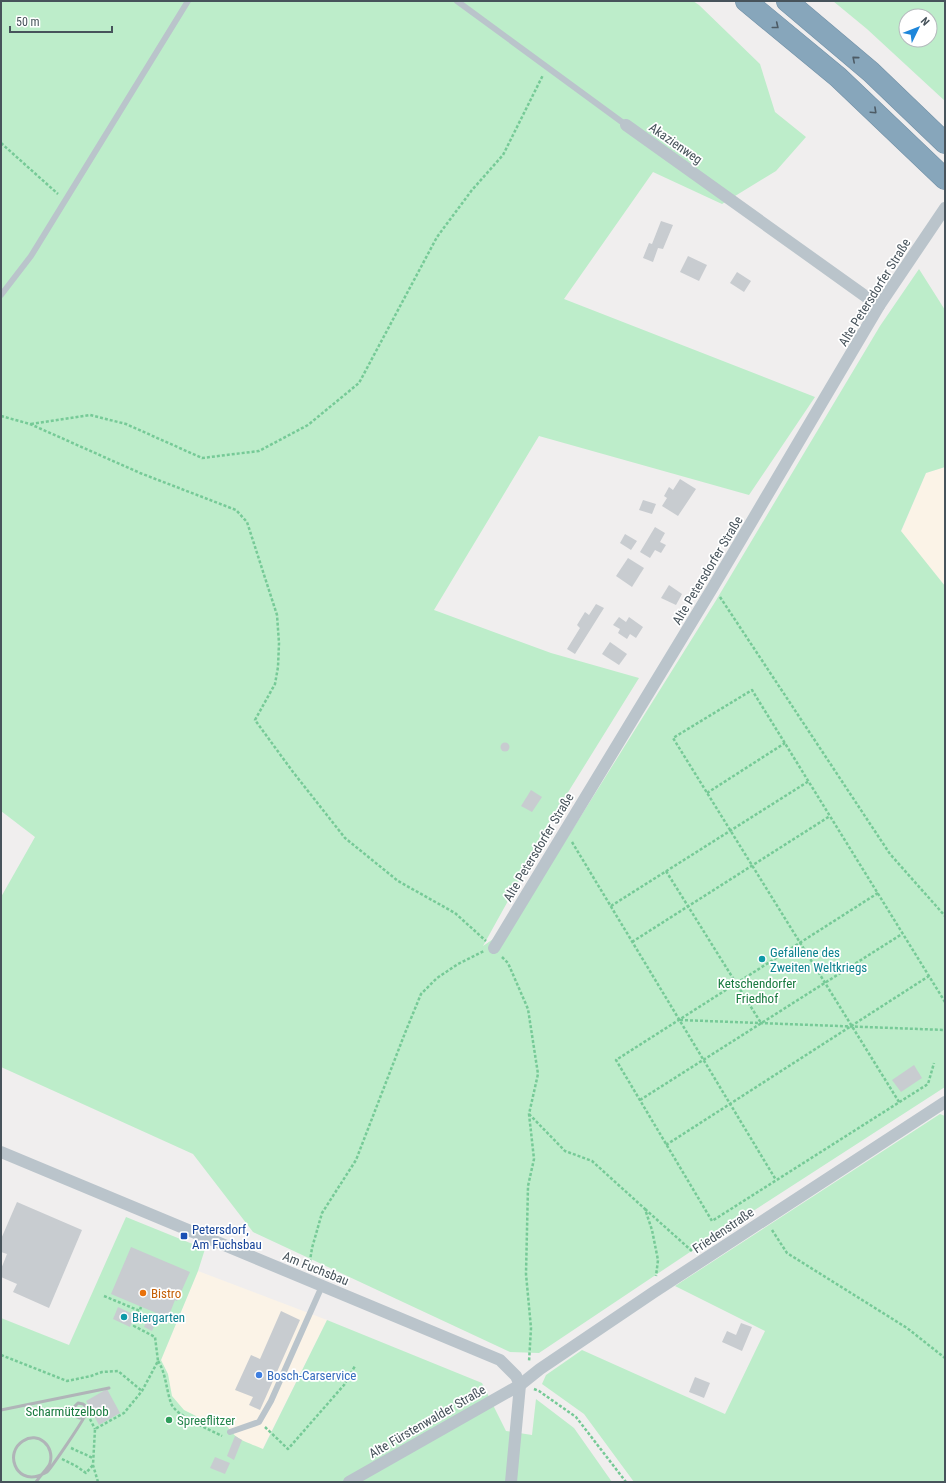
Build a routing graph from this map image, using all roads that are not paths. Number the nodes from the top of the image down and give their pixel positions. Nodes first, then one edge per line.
1 (188, 1) edge
2 (457, 1) edge
3 (746, 1) edge
4 (787, 1) edge
5 (626, 125) joint
6 (945, 143) edge
7 (940, 174) edge
8 (945, 208) edge
9 (1, 295) edge
10 (879, 306) junction
11 (494, 948) road end
12 (945, 1102) edge
13 (1, 1152) edge
14 (322, 1286) junction
15 (520, 1385) junction
16 (230, 1432) road end
17 (349, 1482) edge
18 (511, 1482) edge

1 - 9 lane
2 - 5 lane, Akazienweg
3 -> 7 highway
6 -> 4 highway
5 - 10 street, Akazienweg
8 - 10 street, Alte Petersdorfer Straße
10 - 11 street, Alte Petersdorfer Straße
12 - 15 street, Friedenstraße
13 - 14 street, Am Fuchsbau
14 - 15 street, Am Fuchsbau
14 - 16 lane
15 - 17 street, Alte Fürstenwalder Straße
15 - 18 street

